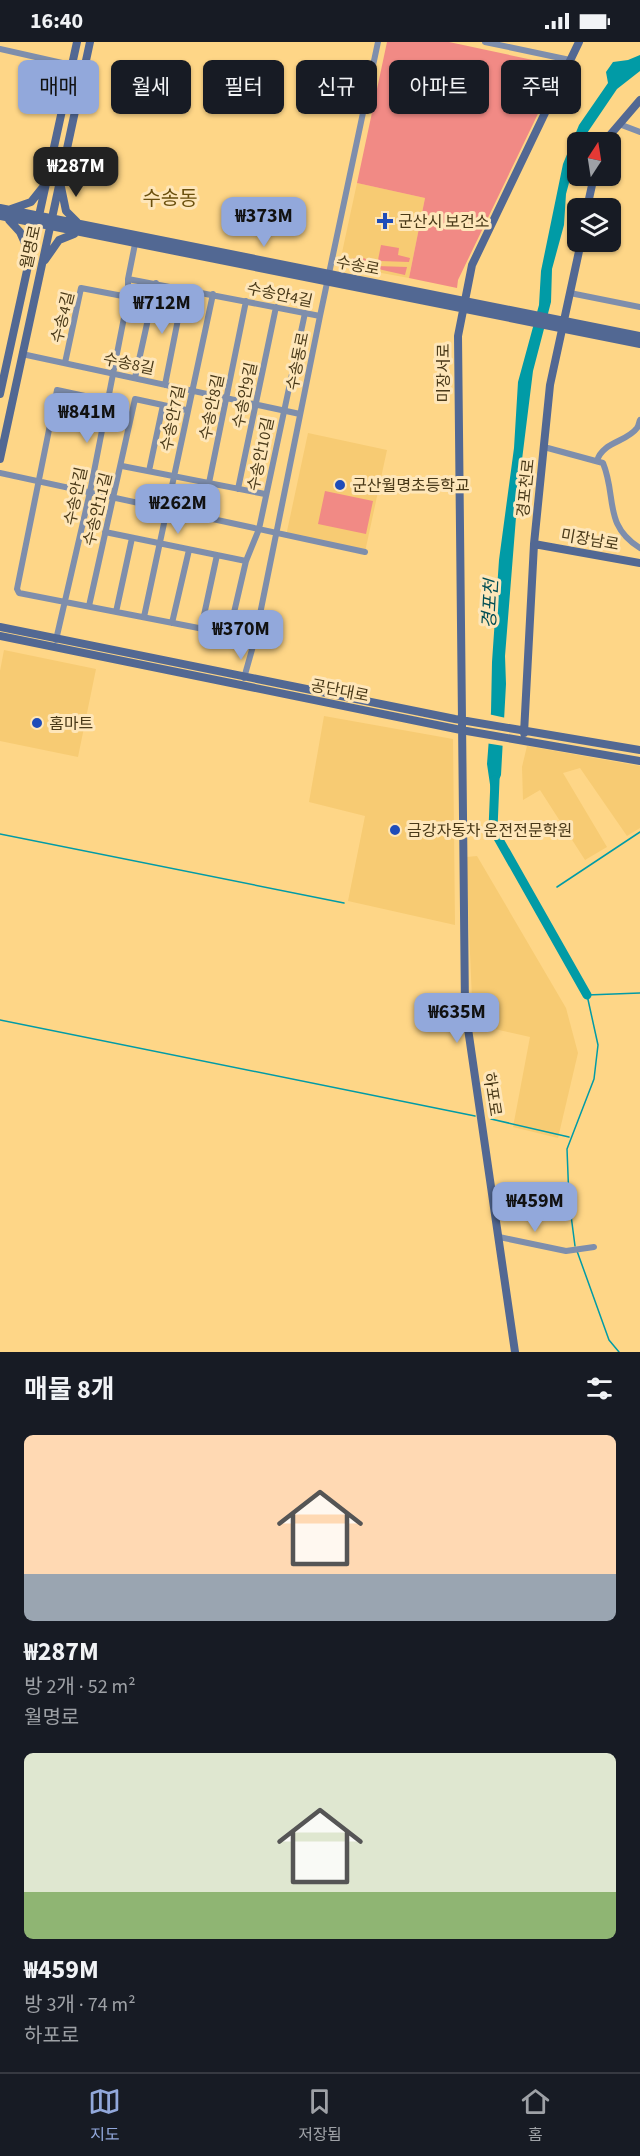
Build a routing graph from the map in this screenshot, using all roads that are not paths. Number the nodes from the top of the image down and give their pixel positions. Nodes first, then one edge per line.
1 (77, 42) edge
2 (90, 42) edge
3 (378, 42) edge
4 (486, 42) edge
5 (579, 42) edge
6 (0, 49) edge
7 (49, 60) edge
8 (72, 60) edge
9 (570, 60) joint
10 (640, 100) edge
11 (61, 114) edge
12 (544, 114) edge
13 (619, 124) junction
14 (612, 132) edge
15 (640, 132) edge
16 (61, 176) junction
17 (47, 178) junction
18 (3, 213) edge
19 (38, 220) junction
20 (50, 223) junction
21 (84, 230) junction
22 (135, 244) junction
23 (578, 252) edge
24 (30, 254) junction
25 (40, 272) junction
26 (328, 278) junction
27 (128, 279) junction
28 (156, 283) junction
29 (184, 289) junction
30 (570, 293) junction
31 (213, 294) junction
32 (128, 297) junction
33 (246, 301) junction
34 (463, 304) junction
35 (276, 307) junction
36 (640, 307) edge
37 (305, 313) junction
38 (320, 316) junction
39 (560, 323) junction
40 (640, 336) edge
41 (640, 344) edge
42 (22, 354) junction
43 (65, 363) junction
44 (112, 373) junction
45 (135, 378) junction
46 (165, 385) junction
47 (192, 391) junction
48 (0, 394) edge
49 (226, 398) junction
50 (108, 401) junction
51 (256, 404) junction
52 (164, 405) junction
53 (186, 410) junction
54 (284, 410) junction
55 (300, 414) junction
56 (640, 420) edge
57 (544, 447) junction
58 (0, 459) edge
59 (597, 461) junction
60 (122, 466) junction
61 (149, 471) junction
62 (0, 473) edge
63 (175, 476) junction
64 (38, 481) junction
65 (209, 483) junction
66 (238, 489) junction
67 (90, 492) junction
68 (265, 494) junction
69 (114, 498) junction
70 (167, 509) junction
71 (259, 529) junction
72 (105, 532) junction
73 (277, 533) junction
74 (132, 538) junction
75 (159, 543) junction
76 (534, 544) junction
77 (640, 548) edge
78 (189, 550) junction
79 (365, 552) dead end
80 (217, 555) junction
81 (246, 561) junction
82 (640, 563) edge
83 (64, 602) junction
84 (89, 606) junction
85 (116, 612) junction
86 (144, 617) junction
87 (172, 623) junction
88 (0, 626) edge
89 (201, 629) junction
90 (229, 634) junction
91 (0, 636) edge
92 (57, 638) junction
93 (255, 639) junction
94 (0, 640) edge
95 (26, 641) junction
96 (54, 647) junction
97 (245, 675) junction
98 (243, 686) junction
99 (461, 720) junction
100 (524, 729) junction
101 (461, 730) junction
102 (522, 740) junction
103 (640, 750) edge
104 (640, 761) edge
105 (499, 1237) junction
106 (594, 1247) dead end
107 (514, 1352) edge

1 - 8 street, 월명로
2 - 16 street, 월명로
3 - 26 street, 수송동로
4 - 9 street
5 - 9 street, 미장서로
6 - 7 street
10 - 13 street
11 - 17 street, 월명로
12 - 34 street, 미장서로
13 - 14 street
13 - 15 street
16 - 20 street, 월명로
16 - 21 street
17 - 18 street
17 - 19 street, 월명로
18 - 19 street, 수송로
18 - 24 street
19 - 20 street, 수송로
19 - 24 street, 월명로
20 - 21 street, 수송로
20 - 25 street, 월명로
21 - 22 street, 수송로
21 - 25 street
21 - 26 street, 수송로
22 - 26 street, 수송로
22 - 27 street, 수송안길
23 - 30 street, 경포천로
24 - 48 street, 월명로
25 - 42 street, 월명로
26 - 34 street, 수송로
26 - 38 street, 수송동로
27 - 28 street, 수송안4길
27 - 32 street, 수송안길
28 - 29 street, 수송안4길
28 - 45 street
29 - 31 street, 수송안4길
29 - 46 street
30 - 36 street
30 - 39 street, 경포천로
31 - 33 street, 수송안4길
31 - 47 street, 수송안7길
32 - 43 street, 수송4길
32 - 44 street, 수송안길
33 - 35 street, 수송안4길
33 - 49 street, 수송안8길
34 - 39 street, 수송로
34 - 99 street, 미장서로
35 - 37 street, 수송안4길
35 - 51 street, 수송안9길
37 - 38 street, 수송안4길
37 - 54 street, 수송안10길
38 - 55 street, 수송동로
39 - 40 street, 수송로
39 - 41 street, 수송로
39 - 57 street, 경포천로
42 - 43 street, 수송8길
42 - 58 street, 월명로
43 - 44 street, 수송8길
44 - 45 street, 수송8길
44 - 50 street, 수송안길
45 - 46 street, 수송8길
46 - 47 street, 수송8길
47 - 49 street, 수송8길
47 - 53 street, 수송안7길
49 - 51 street, 수송8길
49 - 65 street, 수송안8길
50 - 64 street
50 - 67 street, 수송안길
51 - 54 street, 수송8길
51 - 66 street, 수송안9길
52 - 53 street, 수송안11길
52 - 60 street, 수송안11길
52 - 61 street
53 - 63 street, 수송안7길
54 - 55 street, 수송8길
54 - 68 street, 수송안10길
55 - 73 street, 수송동로
56 - 59 street
57 - 59 street
57 - 76 street, 경포천로
59 - 77 street
60 - 61 street
60 - 69 street, 수송안11길
61 - 63 street
62 - 64 street
63 - 65 street
63 - 70 street, 수송안7길
64 - 67 street
64 - 83 street
65 - 66 street
66 - 68 street
67 - 69 street
67 - 83 street, 수송안길
68 - 71 street, 수송안10길
69 - 70 street
69 - 72 street, 수송안11길
70 - 71 street
70 - 75 street, 수송안7길
71 - 73 street
71 - 81 street, 수송안10길
72 - 74 street
72 - 84 street, 수송안11길
73 - 79 street
73 - 93 street, 수송동로
74 - 75 street
74 - 85 street
75 - 78 street
75 - 86 street, 수송안7길
76 - 82 street, 미장남로
76 - 100 street, 경포천로
78 - 80 street
78 - 87 street
80 - 81 street
80 - 89 street
81 - 90 street, 수송안10길
83 - 84 street
83 - 92 street, 수송안길
84 - 85 street
85 - 86 street
86 - 87 street
87 - 89 street
88 - 92 street, 공단대로
89 - 90 street
90 - 93 street
91 - 95 street, 공단대로
92 - 96 street, 수송안길
92 - 97 street, 공단대로
93 - 97 street, 수송동로
94 - 95 street
95 - 96 street, 공단대로
96 - 98 street, 공단대로
97 - 98 street, 수송동로
97 - 99 street, 공단대로
98 - 101 street, 공단대로
99 - 100 street, 공단대로
99 - 101 street, 미장서로
100 - 102 street, 경포천로
100 - 103 street, 공단대로
101 - 102 street, 공단대로
101 - 105 street, 하포로
102 - 104 street, 공단대로
105 - 106 street
105 - 107 street, 하포로

